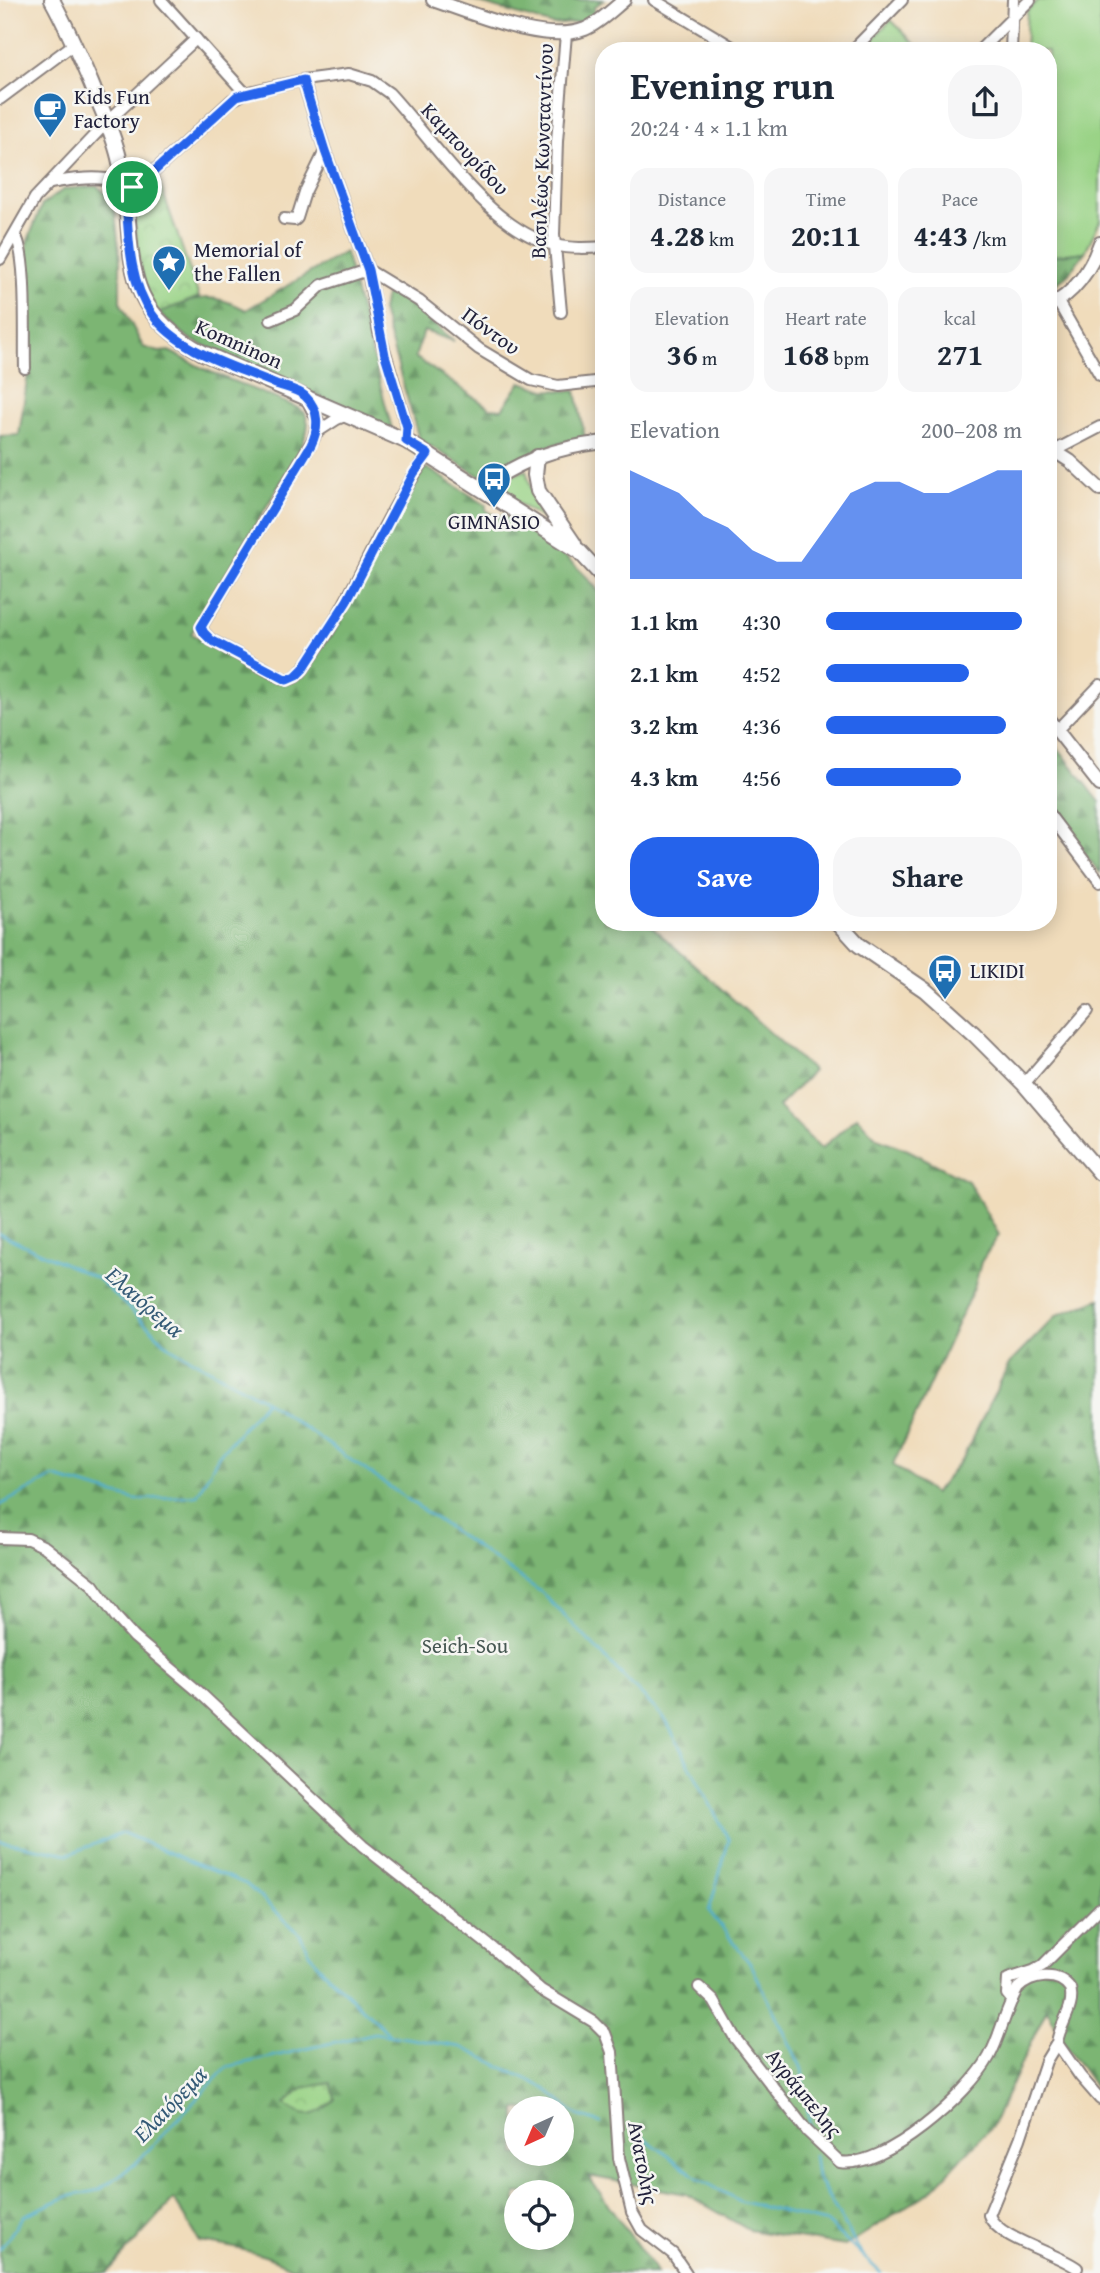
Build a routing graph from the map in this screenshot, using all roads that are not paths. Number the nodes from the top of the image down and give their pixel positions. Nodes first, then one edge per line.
1 (52, 0) edge
2 (161, 0) edge
3 (433, 0) edge
4 (624, 0) edge
5 (654, 0) edge
6 (902, 0) edge
7 (1013, 0) edge
8 (1030, 0) edge
9 (1013, 18) junction
10 (566, 34) junction
11 (196, 39) junction
12 (723, 42) edge
13 (861, 42) edge
14 (988, 42) edge
15 (1012, 42) edge
16 (74, 44) junction
17 (303, 80) junction
18 (245, 93) junction
19 (0, 99) edge
20 (107, 122) junction
21 (325, 151) junction
22 (50, 183) junction
23 (125, 185) junction
24 (284, 219) dead end
25 (15, 235) junction
26 (1100, 243) edge
27 (554, 245) junction
28 (595, 247) edge
29 (0, 259) edge
30 (368, 270) junction
31 (1057, 301) edge
32 (1057, 310) edge
33 (561, 312) dead end
34 (271, 320) dead end
35 (25, 368) dead end
36 (1100, 375) edge
37 (595, 382) edge
38 (305, 396) junction
39 (347, 415) junction
40 (1100, 427) edge
41 (317, 432) junction
42 (406, 441) junction
43 (595, 443) edge
44 (1057, 446) edge
45 (1057, 453) edge
46 (428, 454) junction
47 (537, 457) junction
48 (482, 488) junction
49 (1100, 489) edge
50 (579, 551) junction
51 (595, 568) edge
52 (1100, 685) edge
53 (1057, 730) edge
54 (1057, 732) edge
55 (1100, 785) edge
56 (1057, 825) edge
57 (1100, 882) edge
58 (845, 931) edge
59 (1087, 1011) dead end
60 (1024, 1084) junction
61 (1100, 1173) edge
62 (0, 1538) edge
63 (1100, 1908) edge
64 (699, 1987) dead end
65 (1012, 2000) junction
66 (1057, 2043) junction
67 (1100, 2099) edge
68 (1077, 2268) dead end
69 (686, 2273) edge

1 - 16 main road, Komninon
2 - 11 street
3 - 10 street
4 - 10 street
5 - 12 street
6 - 13 street
7 - 9 street
8 - 9 street
9 - 14 street
9 - 15 street
10 - 27 street, Βασιλέως Κωνσταντίνου
11 - 18 street
11 - 20 street
16 - 19 street
16 - 20 main road, Komninon
17 - 18 street, Καμπουρίδου
17 - 21 street
17 - 27 street, Καμπουρίδου
18 - 23 street
20 - 22 street
20 - 23 main road, Komninon
21 - 24 street
21 - 30 street
22 - 23 street
22 - 25 street
23 - 38 main road, Komninon
25 - 29 street
25 - 35 street
26 - 31 street
27 - 28 street, Καμπουρίδου
27 - 33 street, Βασιλέως Κωνσταντίνου
30 - 34 street
30 - 37 street, Πόντου
30 - 42 street
32 - 36 street
38 - 39 main road, Komninon
38 - 41 street
39 - 41 street
39 - 42 main road, Komninon
40 - 44 street
41 - 46 street
42 - 46 main road, Komninon
43 - 47 street
45 - 49 street
46 - 48 main road, Komninon
47 - 48 street
47 - 50 main road
48 - 50 main road, Komninon
50 - 51 main road
52 - 53 street
54 - 55 street
56 - 57 street
58 - 60 main road
59 - 60 street
60 - 61 main road
62 - 69 street, Ανατολής
63 - 65 street
64 - 65 street, Αγράμπελης
65 - 66 street, Αγράμπελης
66 - 67 street
66 - 68 street, Αγράμπελης

